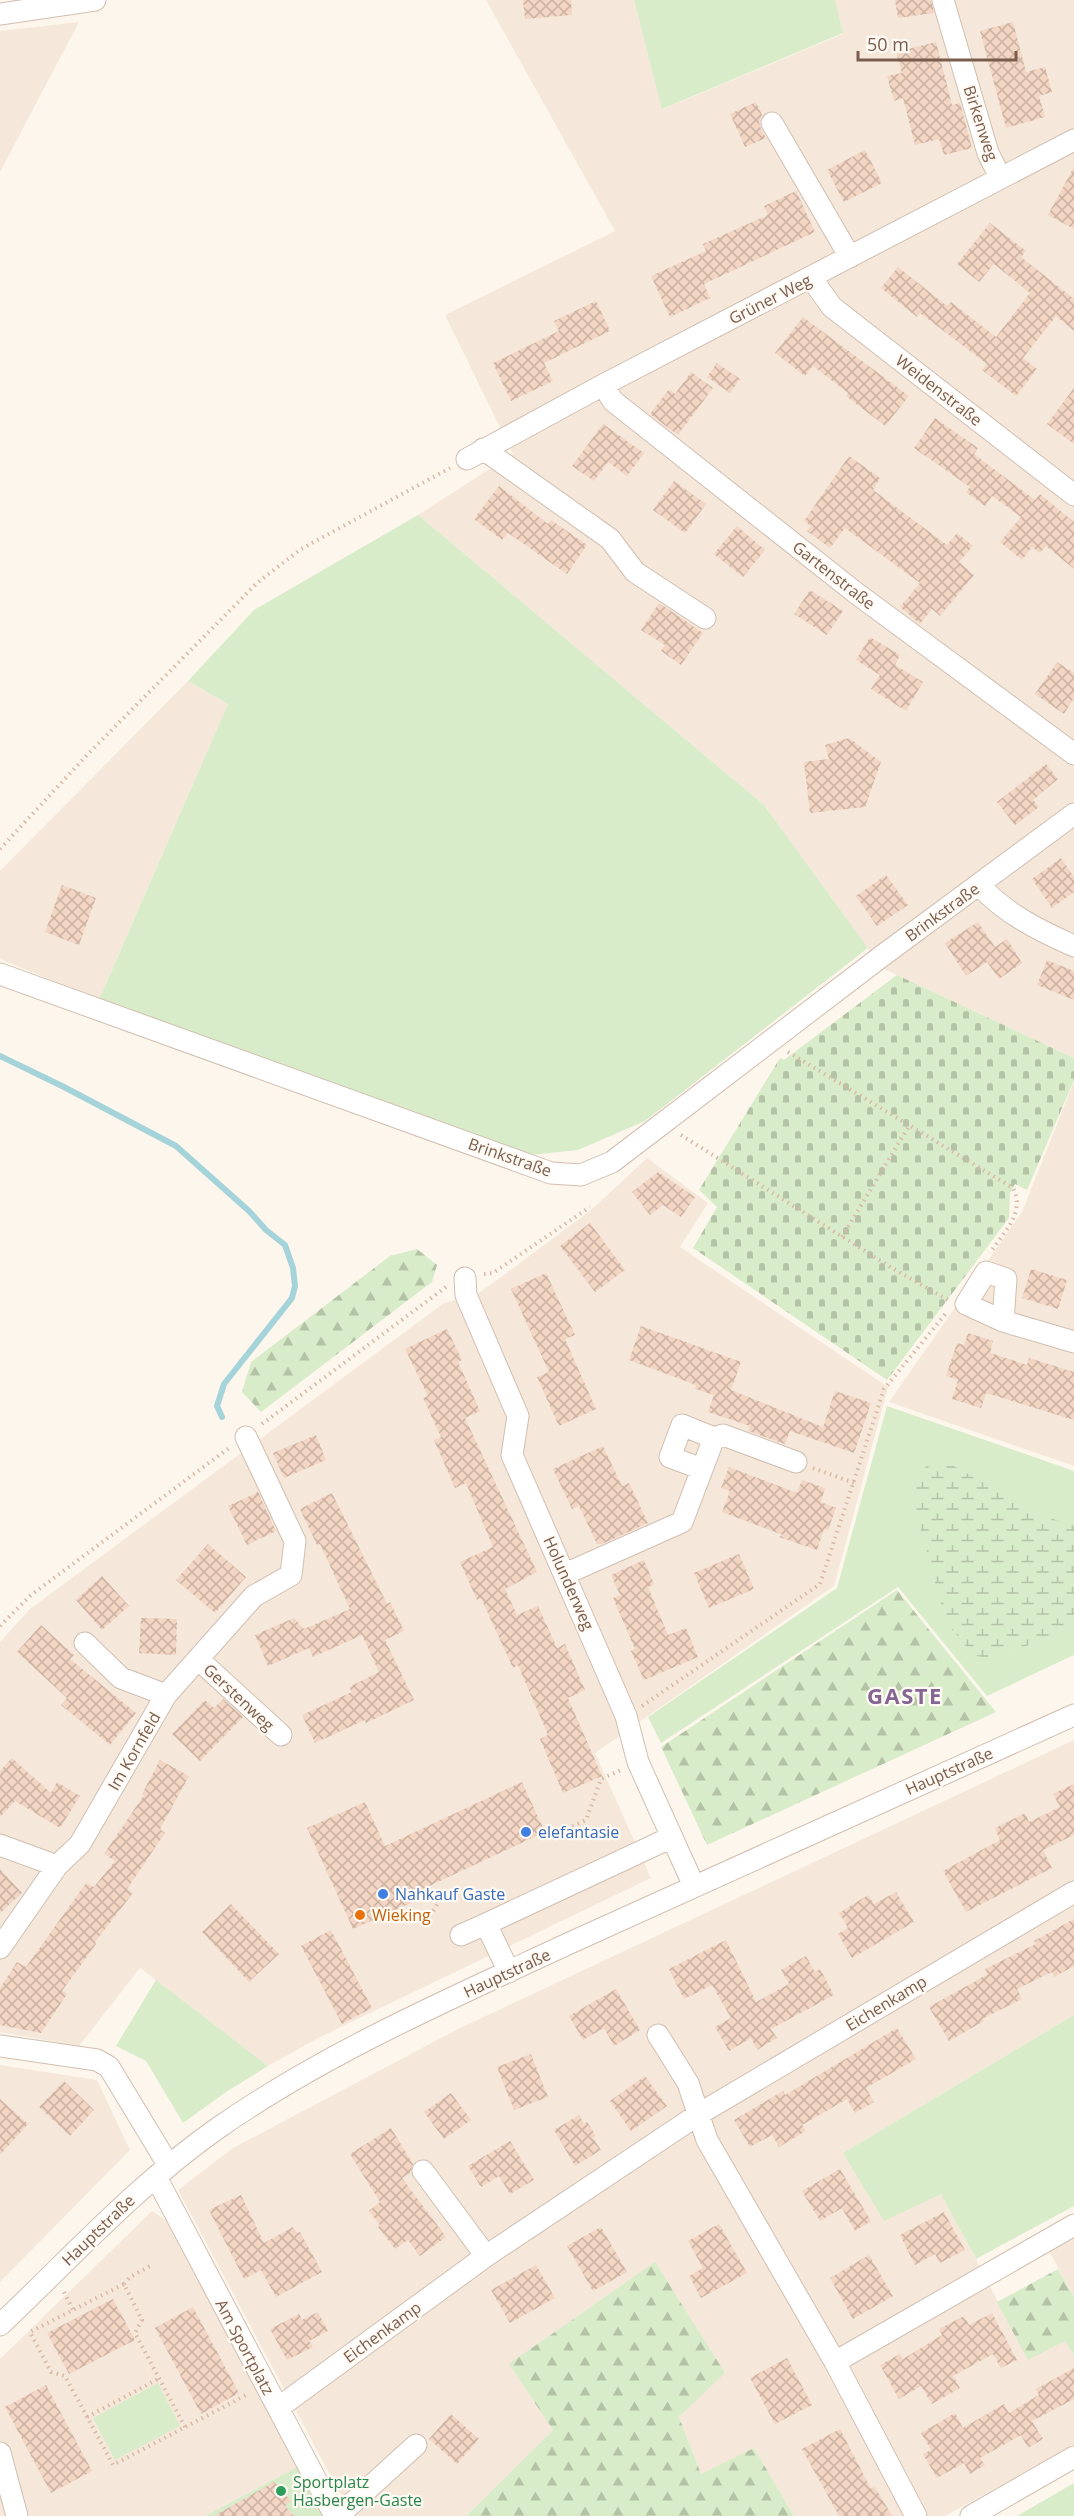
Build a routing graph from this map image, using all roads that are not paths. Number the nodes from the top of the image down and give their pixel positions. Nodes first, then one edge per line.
1 (94, 0) edge
2 (943, 0) edge
3 (0, 14) edge
4 (772, 123) dead end
5 (1074, 140) edge
6 (1000, 177) junction
7 (850, 257) junction
8 (811, 278) junction
9 (603, 385) junction
10 (1074, 495) edge
11 (705, 618) dead end
12 (1074, 754) edge
13 (1074, 814) edge
14 (979, 885) junction
15 (1074, 946) edge
16 (0, 974) edge
17 (465, 1278) road end
18 (1003, 1321) junction
19 (1074, 1342) edge
20 (246, 1437) dead end
21 (714, 1438) junction
22 (796, 1462) road end
23 (702, 1469) junction
24 (565, 1574) junction
25 (85, 1643) dead end
26 (198, 1659) junction
27 (166, 1695) junction
28 (1074, 1715) edge
29 (281, 1735) dead end
30 (672, 1838) junction
31 (0, 1845) edge
32 (57, 1866) junction
33 (694, 1886) junction
34 (1074, 1892) edge
35 (486, 1924) junction
36 (461, 1935) dead end
37 (0, 1948) edge
38 (509, 1971) junction
39 (658, 2034) dead end
40 (0, 2046) edge
41 (699, 2114) junction
42 (423, 2171) dead end
43 (162, 2172) junction
44 (1074, 2225) edge
45 (486, 2256) junction
46 (0, 2325) edge
47 (835, 2362) junction
48 (278, 2408) junction
49 (416, 2445) dead end
50 (0, 2453) edge
51 (1074, 2457) edge
52 (17, 2516) edge
53 (337, 2516) edge
54 (916, 2516) edge
55 (971, 2516) edge

1 - 3 street
2 - 6 street, Birkenweg
4 - 7 street
5 - 6 street, Grüner Weg
6 - 7 street, Grüner Weg
7 - 8 street, Grüner Weg
8 - 9 street, Grüner Weg
8 - 10 street, Weidenstraße
9 - 11 street, Grüner Weg
9 - 12 street, Gartenstraße
13 - 14 street, Brinkstraße
14 - 15 street
14 - 16 street, Brinkstraße
17 - 24 street, Holunderweg
18 - 18 street
18 - 19 street
20 - 26 street, Im Kornfeld
21 - 22 street
21 - 23 street
21 - 23 street
23 - 24 street
24 - 30 street, Holunderweg
25 - 27 street
26 - 27 street, Im Kornfeld
26 - 29 street, Gerstenweg
27 - 32 street, Im Kornfeld
28 - 33 street, Hauptstraße
30 - 33 street, Holunderweg
30 - 35 street
31 - 32 street
32 - 37 street, Im Kornfeld
33 - 38 street, Hauptstraße
34 - 41 street, Eichenkamp
35 - 36 street
35 - 38 street
38 - 43 street, Hauptstraße
39 - 41 street
40 - 43 street, Am Sportplatz
41 - 45 street, Eichenkamp
41 - 47 street
42 - 45 street
43 - 46 street, Hauptstraße
43 - 48 street, Am Sportplatz
44 - 47 street
45 - 48 street, Eichenkamp
47 - 54 street
48 - 53 street, Am Sportplatz
49 - 53 street
50 - 52 street
51 - 55 street

